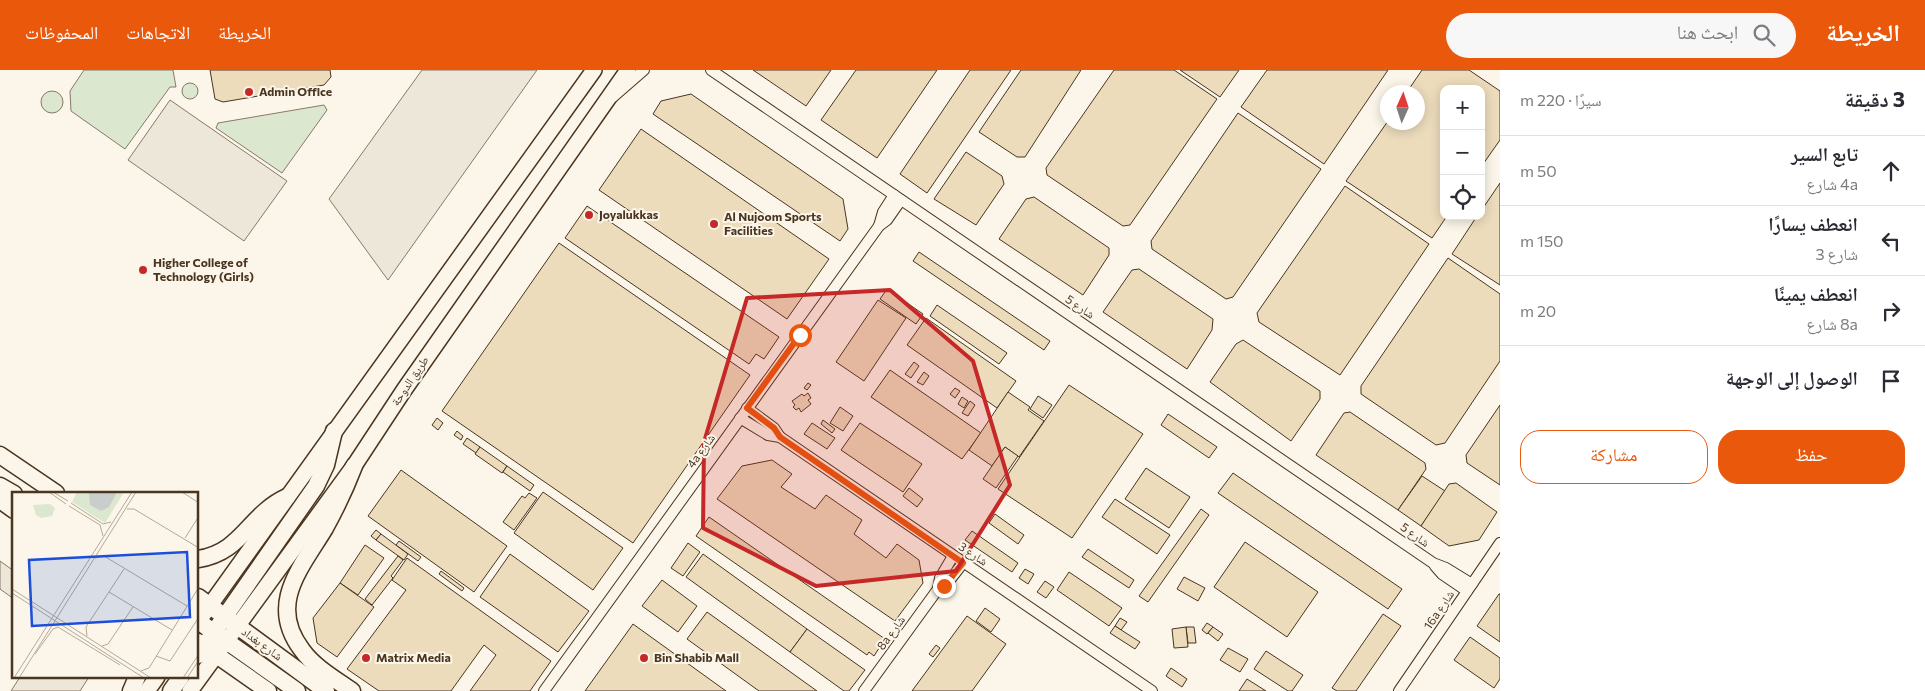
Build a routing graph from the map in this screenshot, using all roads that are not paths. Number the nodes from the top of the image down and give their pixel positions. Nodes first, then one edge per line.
1 (594, 70) edge
2 (628, 70) edge
3 (644, 70) edge
4 (712, 70) edge
5 (604, 104) junction
6 (898, 198) junction
7 (747, 408) junction
8 (740, 418) junction
9 (334, 431) junction
10 (780, 437) junction
11 (0, 455) edge
12 (354, 466) junction
13 (0, 486) edge
14 (53, 492) edge
15 (12, 493) edge
16 (287, 498) junction
17 (0, 500) edge
18 (12, 509) edge
19 (1500, 543) edge
20 (952, 556) junction
21 (199, 559) edge
22 (963, 563) junction
23 (1470, 588) junction
24 (938, 589) junction
25 (203, 602) edge
26 (199, 618) edge
27 (231, 622) junction
28 (199, 623) edge
29 (220, 637) junction
30 (204, 650) edge
31 (199, 665) edge
32 (137, 678) edge
33 (156, 678) edge
34 (180, 678) edge
35 (194, 678) edge
36 (132, 691) edge
37 (147, 691) edge
38 (171, 691) edge
39 (190, 691) edge
40 (268, 691) edge
41 (297, 691) edge
42 (326, 691) edge
43 (352, 691) edge
44 (544, 691) edge
45 (864, 691) edge
46 (1152, 691) edge
47 (1398, 691) edge

1 - 9 main road
2 - 5 main road, طريق الدوحة
3 - 5 street
4 - 6 street, شارع 5
5 - 12 main road, طريق الدوحة
6 - 7 street, 4a شارع
6 - 23 street, شارع 5
7 - 8 street, 4a شارع
7 - 10 street, شارع 3
8 - 10 street, شارع 3
8 - 44 street, 4a شارع
9 - 16 main road
9 - 27 main road
10 - 20 street, شارع 3
11 - 14 main road
12 - 27 main road, طريق الدوحة
12 - 43 main road
13 - 15 main road
16 - 21 main road
16 - 25 main road
17 - 18 main road
19 - 23 street, 16a شارع
20 - 22 street, شارع 3
20 - 24 street, 8a شارع
22 - 24 street, 8a شارع
22 - 46 street, شارع 3
23 - 47 street, 16a شارع
24 - 45 street, 8a شارع
25 - 26 main road
25 - 27 main road, شارع بغداد
27 - 29 main road
27 - 42 main road, شارع بغداد
28 - 29 main road
29 - 30 main road
29 - 41 main road
30 - 31 main road
30 - 40 main road
32 - 36 main road
33 - 37 main road
34 - 38 main road
35 - 39 main road

